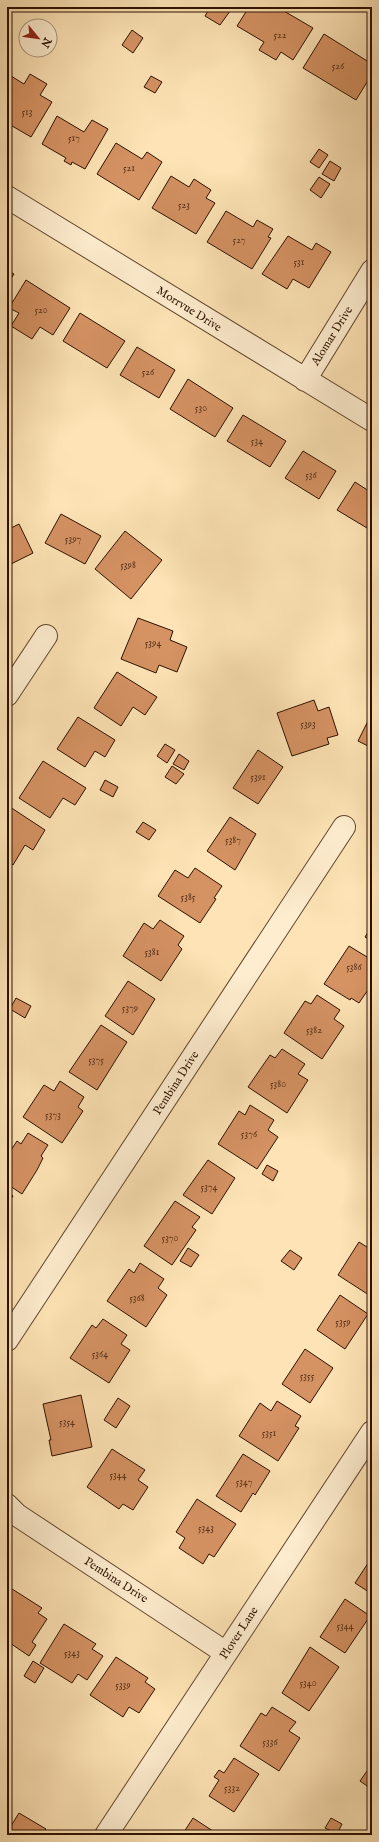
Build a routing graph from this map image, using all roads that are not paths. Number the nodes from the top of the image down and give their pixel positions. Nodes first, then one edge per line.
1 (7, 197) edge
2 (372, 271) edge
3 (305, 380) junction
4 (372, 420) edge
5 (46, 636) dead end
6 (7, 695) edge
7 (344, 827) dead end
8 (7, 1340) edge
9 (372, 1432) edge
10 (7, 1505) edge
11 (226, 1653) junction
12 (106, 1835) edge

1 - 3 street, Morrvue Drive
2 - 3 street, Alomar Drive
3 - 4 street, Morrvue Drive
5 - 6 street
7 - 8 street, Pembina Drive
9 - 11 street, Plover Lane
10 - 11 street, Pembina Drive
11 - 12 street, Plover Lane

